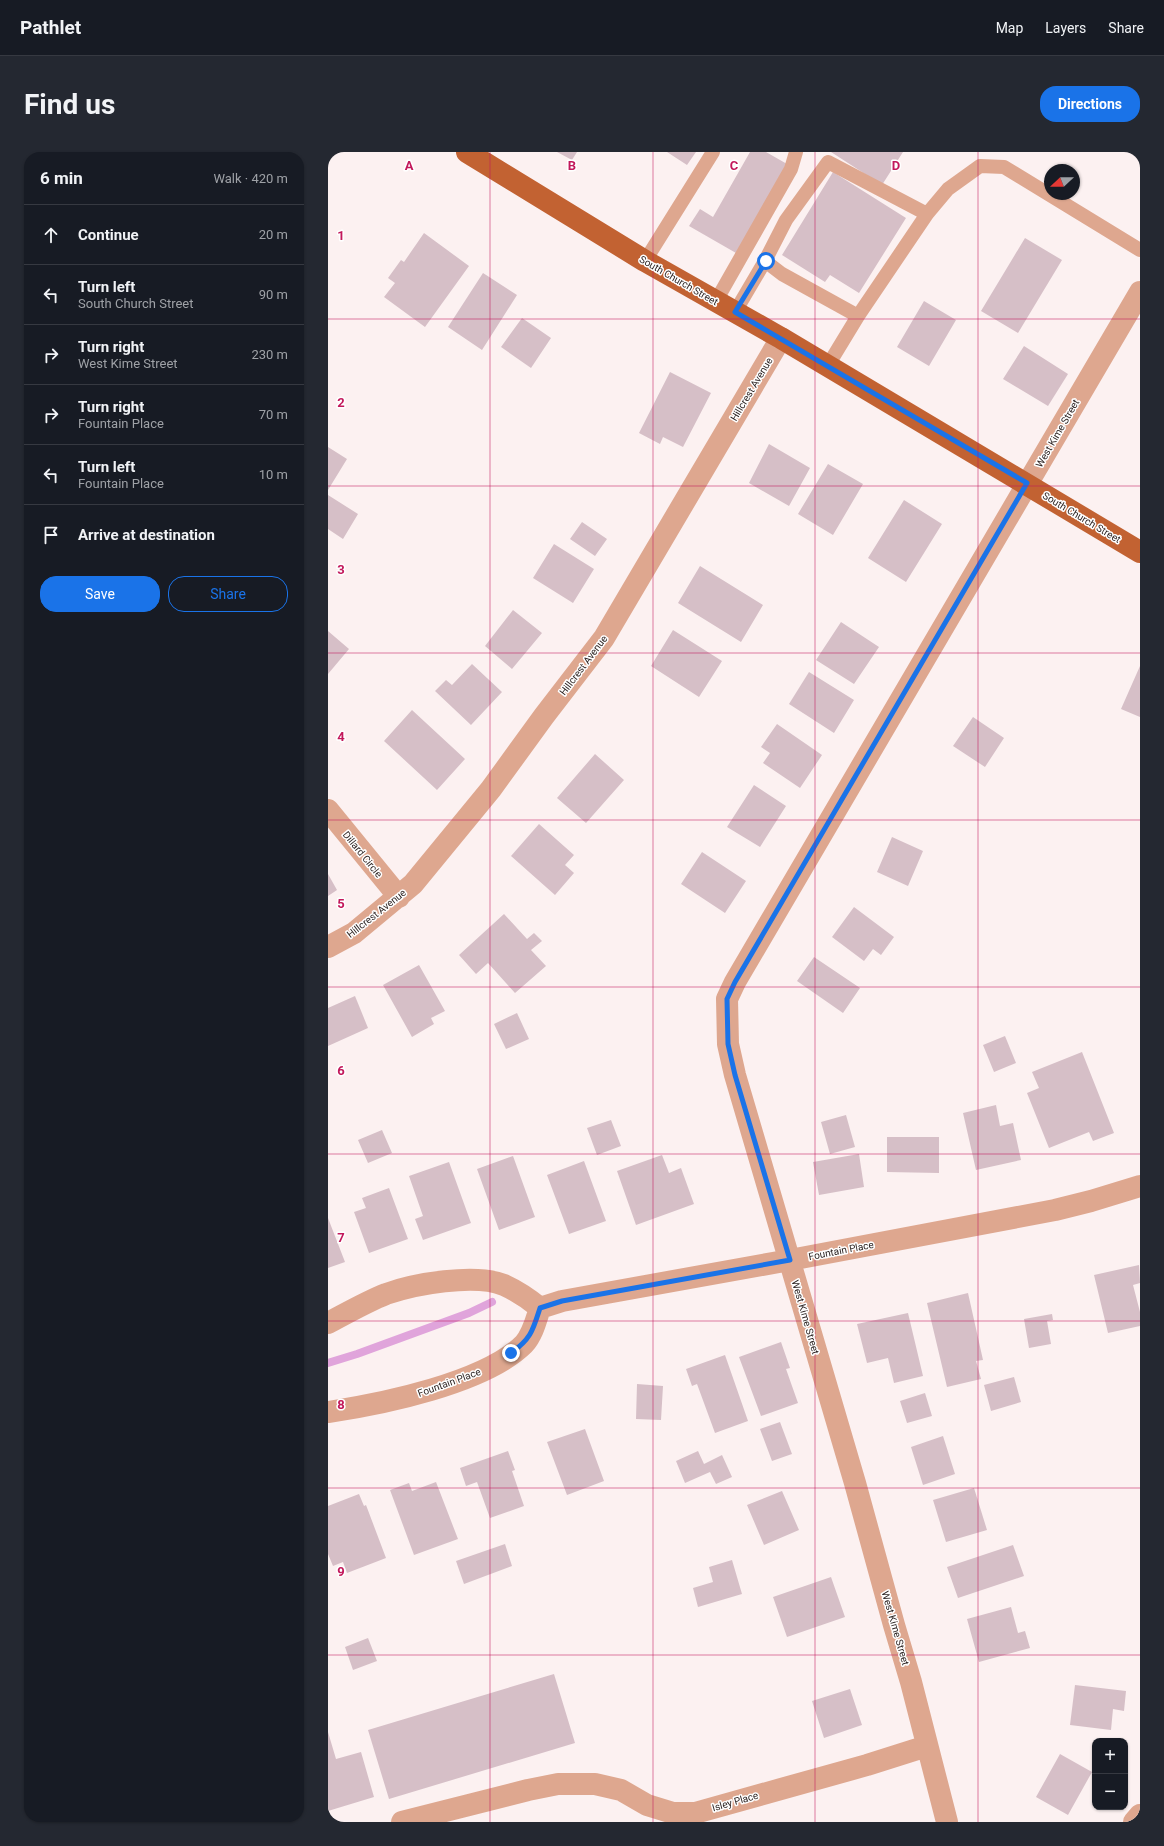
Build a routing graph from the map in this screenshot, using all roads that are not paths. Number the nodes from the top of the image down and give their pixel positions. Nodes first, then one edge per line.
1 (467, 152) edge
2 (713, 152) edge
3 (796, 152) edge
4 (926, 214) junction
5 (1140, 250) edge
6 (645, 260) junction
7 (766, 261) junction
8 (1140, 292) edge
9 (716, 301) junction
10 (735, 312) junction
11 (1134, 314) edge
12 (858, 316) junction
13 (781, 338) junction
14 (827, 367) junction
15 (1027, 483) junction
16 (1140, 552) edge
17 (328, 810) edge
18 (399, 897) junction
19 (328, 947) edge
20 (1140, 1186) edge
21 (790, 1260) junction
22 (540, 1308) junction
23 (328, 1323) edge
24 (328, 1412) edge
25 (927, 1746) junction
26 (1140, 1815) edge
27 (402, 1822) edge
28 (947, 1822) edge
29 (1134, 1822) edge

1 - 6 main road, South Church Street
2 - 6 lane
3 - 9 lane
4 - 5 lane
4 - 7 lane
4 - 12 lane
6 - 9 main road, South Church Street
7 - 10 lane
7 - 12 lane
8 - 11 street, West Kime Street
9 - 10 main road, South Church Street
10 - 13 main road, South Church Street
11 - 15 street, West Kime Street
12 - 14 lane
13 - 14 main road, South Church Street
13 - 18 street, Hillcrest Avenue
14 - 15 main road, South Church Street
15 - 16 main road, South Church Street
15 - 21 street, West Kime Street
17 - 18 street, Dillard Circle
18 - 19 street, Hillcrest Avenue
20 - 21 street, Fountain Place
21 - 22 street, Fountain Place
21 - 25 street, West Kime Street
22 - 23 street
22 - 24 street, Fountain Place
25 - 27 street, Isley Place
25 - 28 street, West Kime Street
26 - 29 street

